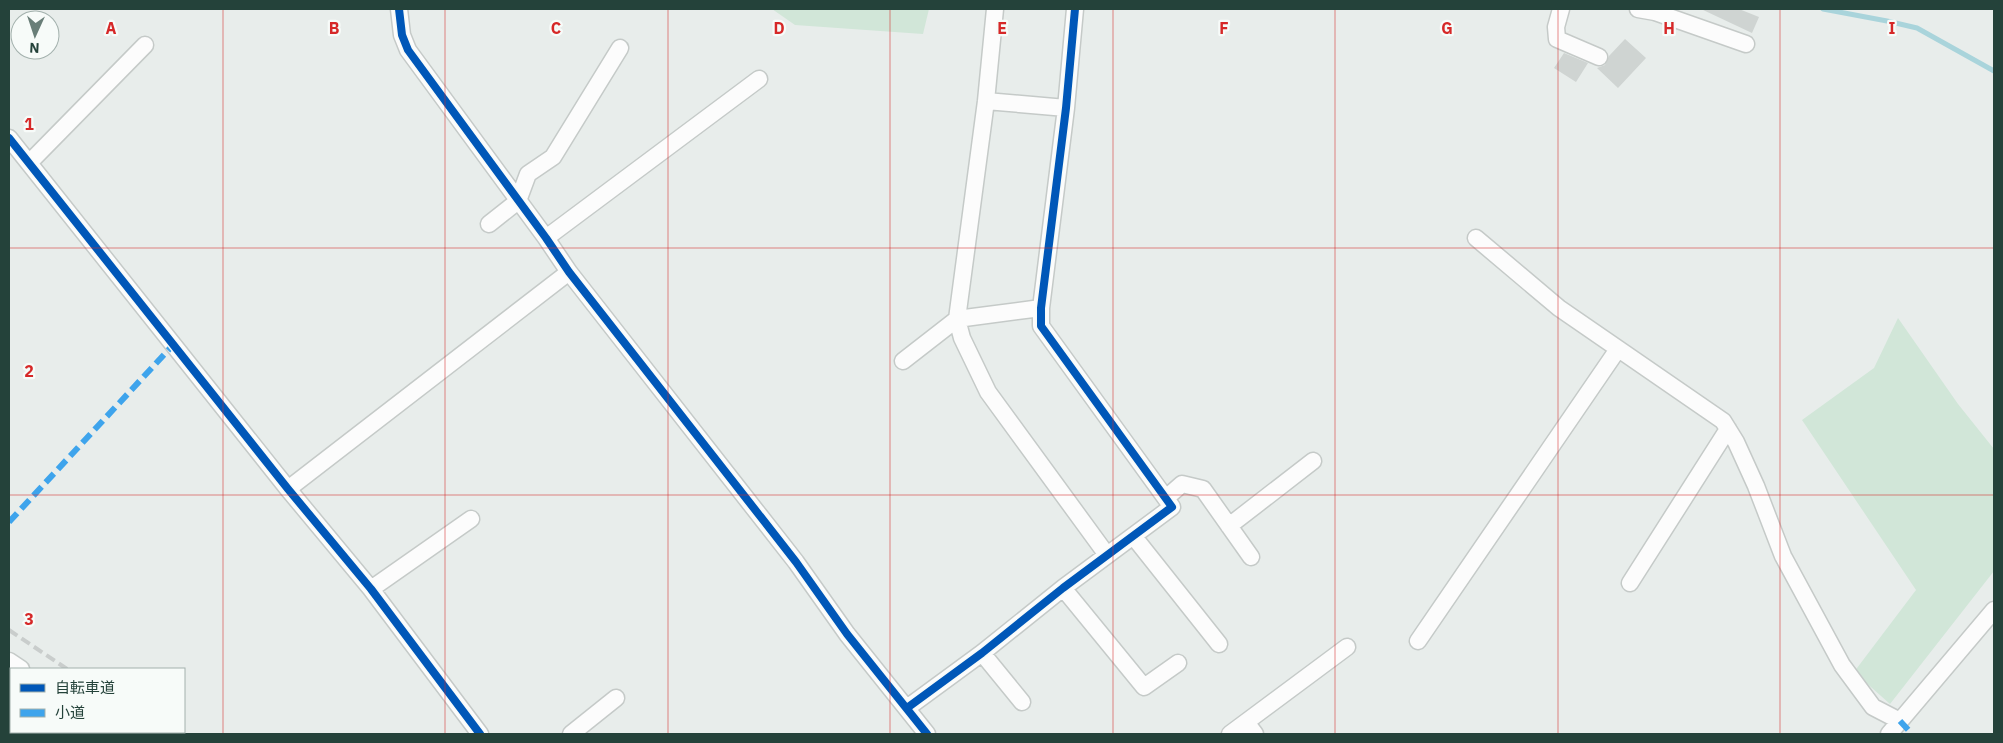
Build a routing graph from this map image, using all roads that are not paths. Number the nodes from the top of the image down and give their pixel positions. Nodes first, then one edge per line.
1 (399, 9) edge
2 (995, 9) edge
3 (1075, 9) edge
4 (1561, 9) edge
5 (1638, 9) edge
6 (1746, 44) dead end
7 (145, 45) dead end
8 (620, 48) dead end
9 (1599, 57) dead end
10 (759, 79) dead end
11 (986, 101) junction
12 (1066, 108) junction
13 (9, 138) edge
14 (28, 163) junction
15 (518, 201) junction
16 (489, 224) dead end
17 (546, 238) junction
18 (1476, 238) dead end
19 (569, 272) junction
20 (1041, 308) junction
21 (957, 318) junction
22 (1618, 349) junction
23 (904, 362) dead end
24 (1728, 429) junction
25 (1313, 461) dead end
26 (288, 489) junction
27 (1166, 498) junction
28 (471, 518) dead end
29 (1229, 526) junction
30 (1134, 537) junction
31 (1107, 555) junction
32 (1251, 557) dead end
33 (1630, 583) dead end
34 (1063, 588) junction
35 (371, 589) junction
36 (1994, 610) edge
37 (1418, 641) dead end
38 (1219, 644) dead end
39 (1347, 647) dead end
40 (982, 653) junction
41 (9, 661) edge
42 (1178, 663) dead end
43 (20, 668) edge
44 (616, 698) dead end
45 (1022, 702) dead end
46 (907, 708) junction
47 (1900, 721) junction
48 (1251, 728) edge
49 (589, 729) edge
50 (480, 734) edge
51 (570, 734) edge
52 (927, 734) edge
53 (1230, 734) edge
54 (1888, 734) edge

1 - 15 street
2 - 11 street
3 - 12 street
4 - 9 street
5 - 6 street
7 - 14 street
8 - 15 street
10 - 17 street
11 - 12 street
11 - 21 street
12 - 20 street
13 - 14 street
14 - 26 street
15 - 16 street
15 - 17 street
17 - 19 street
18 - 22 street
19 - 26 street
19 - 46 street
20 - 21 street
20 - 27 street
21 - 23 street
21 - 31 street
22 - 24 street
22 - 37 street
24 - 33 street
24 - 47 street
25 - 29 street
26 - 35 street
27 - 29 street
27 - 30 street
28 - 35 street
29 - 32 street
30 - 31 street
30 - 38 street
31 - 34 street
34 - 40 street
34 - 42 street
35 - 50 street
36 - 47 street
39 - 48 street
40 - 45 street
40 - 46 street
41 - 43 street
44 - 49 street
46 - 52 street
47 - 54 street
48 - 53 street
49 - 51 street

